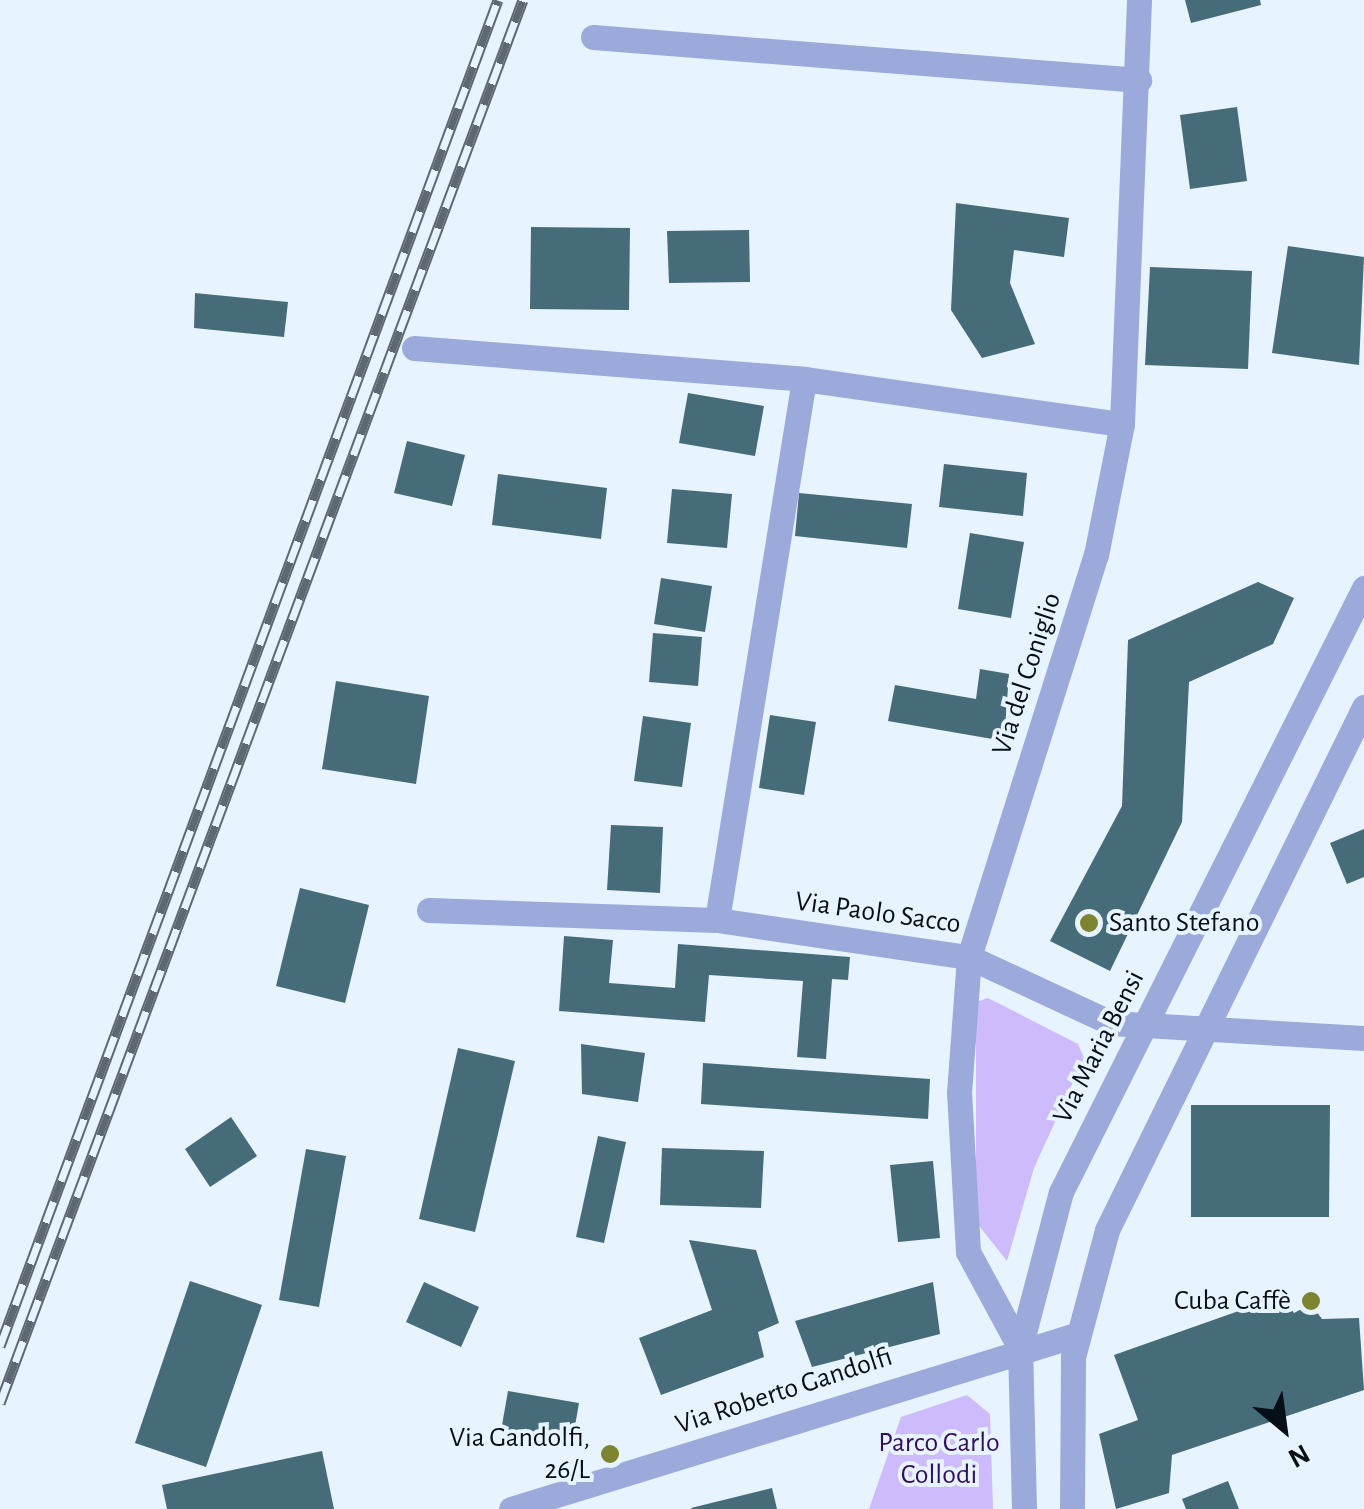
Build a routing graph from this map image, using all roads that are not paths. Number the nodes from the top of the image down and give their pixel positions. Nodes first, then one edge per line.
1 (1139, 0) edge
2 (593, 37) dead end
3 (1139, 80) junction
4 (414, 348) dead end
5 (804, 379) junction
6 (1122, 424) junction
7 (1364, 588) edge
8 (1364, 708) edge
9 (429, 910) dead end
10 (717, 920) junction
11 (968, 957) junction
12 (1144, 1025) junction
13 (1204, 1031) junction
14 (1364, 1038) edge
15 (1076, 1335) junction
16 (1020, 1348) junction
17 (511, 1509) edge
18 (1024, 1509) edge
19 (1072, 1509) edge

1 - 3 street, Via del Coniglio
2 - 3 street
3 - 6 street, Via del Coniglio
4 - 5 street
5 - 6 street
5 - 10 street
6 - 11 street, Via del Coniglio
7 - 12 street, Via Maria Bensi
8 - 13 street
9 - 10 street, Via Paolo Sacco
10 - 11 street, Via Paolo Sacco
11 - 12 street, Via Paolo Sacco
11 - 16 street, Via del Coniglio
12 - 13 street, Via Paolo Sacco
12 - 16 street, Via Maria Bensi
13 - 14 street, Via Paolo Sacco
13 - 15 street
15 - 16 street, Via Roberto Gandolfi
15 - 19 street
16 - 17 street, Via Roberto Gandolfi
16 - 18 street, Via Maria Bensi

